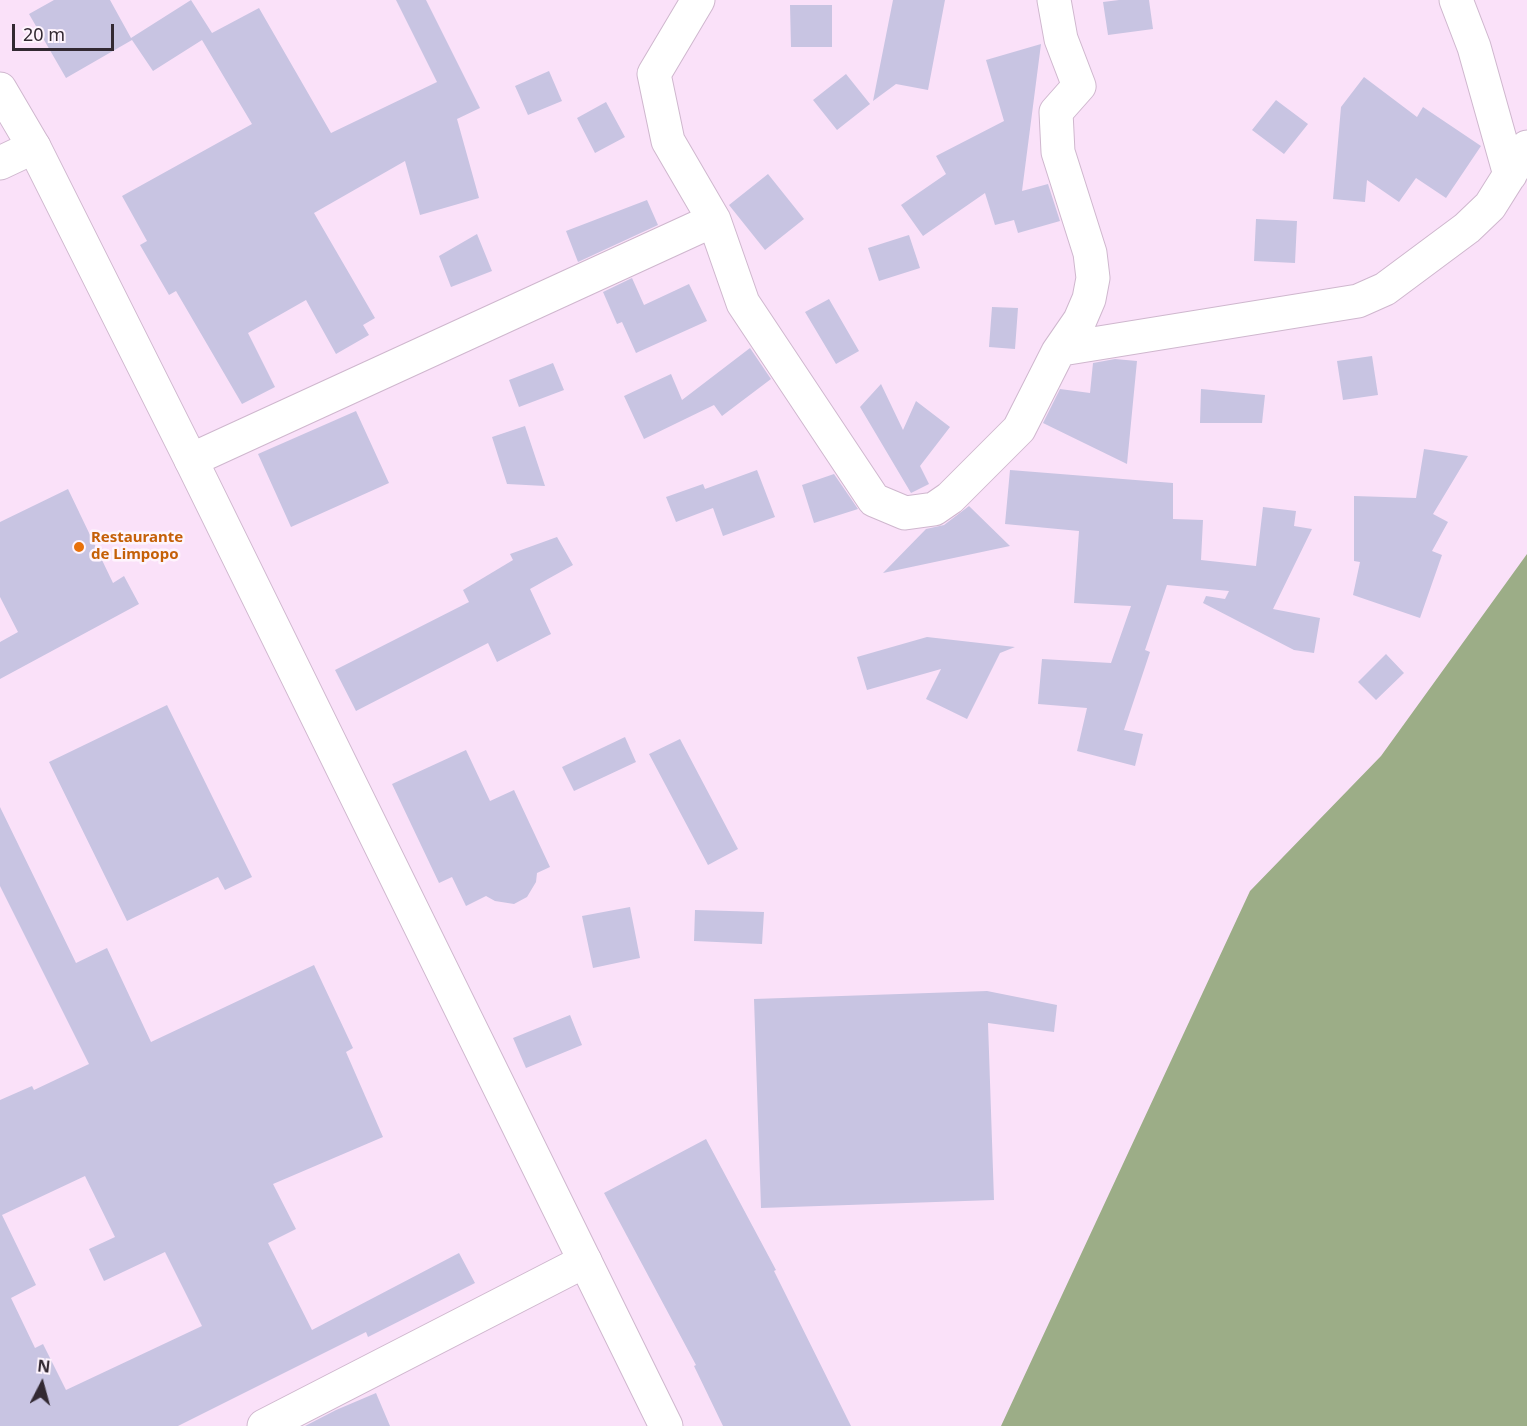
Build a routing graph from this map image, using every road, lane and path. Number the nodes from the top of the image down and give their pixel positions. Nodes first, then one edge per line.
1 (698, 0) edge
2 (1054, 0) edge
3 (1456, 0) edge
4 (0, 89) edge
5 (34, 147) junction
6 (1527, 147) edge
7 (0, 163) edge
8 (1510, 175) junction
9 (714, 220) junction
10 (1062, 349) junction
11 (190, 460) junction
12 (585, 1261) junction
13 (264, 1426) edge
14 (666, 1426) edge

1 - 9 main road
2 - 10 main road
3 - 8 main road
4 - 5 main road
5 - 7 main road
5 - 11 main road
6 - 8 main road
8 - 10 main road
9 - 10 main road
9 - 11 main road
11 - 12 main road
12 - 13 main road
12 - 14 main road

